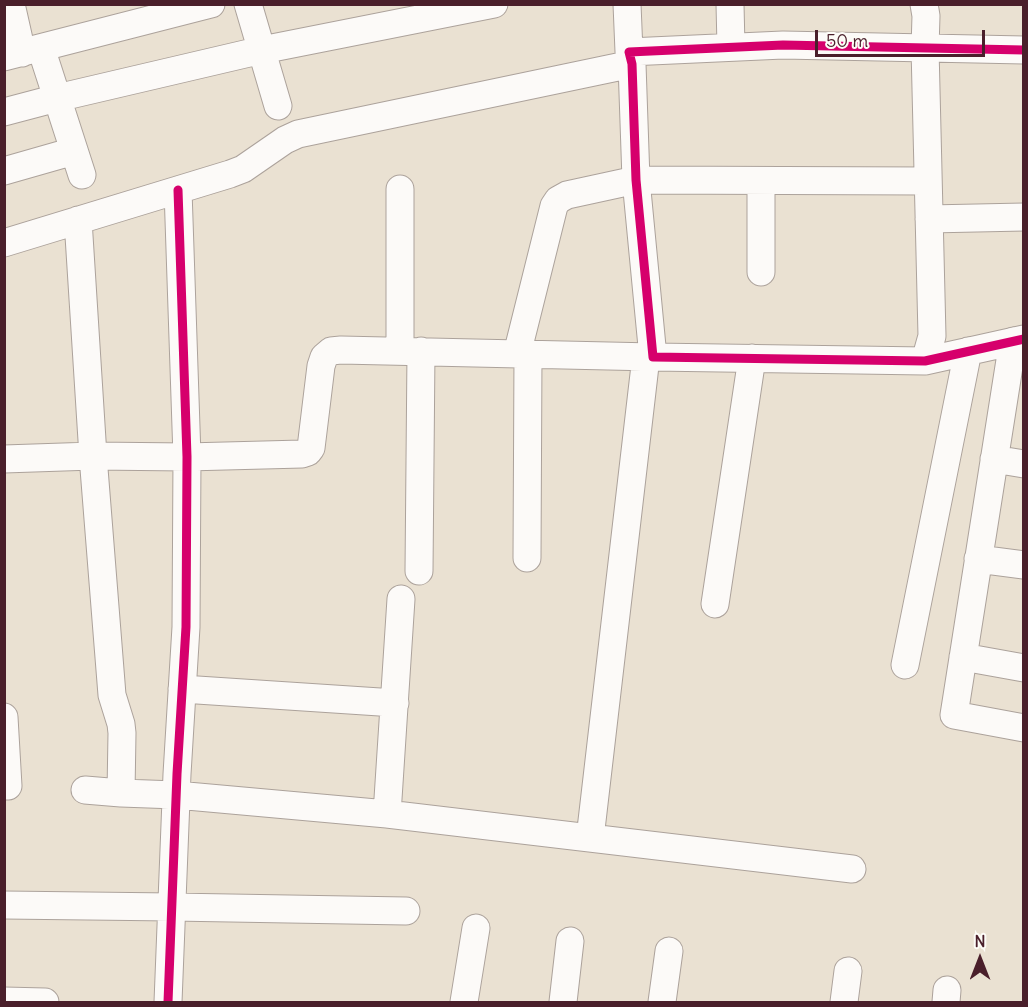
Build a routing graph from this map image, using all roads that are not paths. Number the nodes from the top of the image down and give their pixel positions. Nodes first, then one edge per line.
1 (11, 4) edge
2 (211, 4) edge
3 (249, 4) edge
4 (494, 4) edge
5 (627, 4) edge
6 (730, 4) edge
7 (924, 4) edge
8 (731, 47) junction
9 (925, 48) junction
10 (262, 50) junction
11 (1023, 50) edge
12 (22, 52) edge
13 (631, 58) junction
14 (57, 99) junction
15 (278, 106) dead end
16 (4, 112) edge
17 (4, 171) edge
18 (636, 180) junction
19 (761, 181) junction
20 (928, 181) junction
21 (400, 189) dead end
22 (178, 190) junction
23 (1023, 217) edge
24 (929, 219) junction
25 (78, 220) junction
26 (4, 243) edge
27 (761, 272) dead end
28 (1020, 346) edge
29 (410, 351) junction
30 (968, 351) junction
31 (523, 354) junction
32 (650, 357) junction
33 (752, 358) junction
34 (925, 361) junction
35 (93, 456) junction
36 (187, 457) junction
37 (4, 459) edge
38 (994, 459) junction
39 (1023, 464) edge
40 (527, 558) dead end
41 (978, 559) junction
42 (1023, 566) edge
43 (419, 571) dead end
44 (402, 598) dead end
45 (715, 604) dead end
46 (963, 657) junction
47 (906, 665) dead end
48 (1023, 668) edge
49 (182, 689) junction
50 (395, 703) junction
51 (4, 717) edge
52 (1023, 728) edge
53 (4, 786) edge
54 (85, 790) dead end
55 (121, 793) junction
56 (177, 795) junction
57 (387, 813) junction
58 (590, 838) junction
59 (852, 869) dead end
60 (4, 905) edge
61 (172, 907) junction
62 (406, 911) dead end
63 (476, 928) dead end
64 (570, 941) dead end
65 (669, 951) dead end
66 (848, 971) dead end
67 (4, 1001) edge
68 (45, 1002) edge
69 (168, 1002) edge
70 (464, 1002) edge
71 (563, 1002) edge
72 (662, 1002) edge
73 (844, 1002) edge

1 - 12 street
2 - 12 street
3 - 10 street
4 - 10 street
5 - 13 street
6 - 8 street
7 - 9 street
8 - 9 street
8 - 13 street
9 - 11 street
9 - 20 street
10 - 14 street
10 - 15 street
12 - 14 street
13 - 18 street
13 - 22 street
14 - 16 street
14 - 17 street
18 - 19 street
18 - 31 street
18 - 32 street
19 - 20 street
19 - 27 street
20 - 24 street
21 - 29 street
22 - 25 street
22 - 36 street
23 - 24 street
24 - 34 street
25 - 26 street
25 - 35 street
28 - 30 street
28 - 38 street
29 - 31 street
29 - 36 street
29 - 43 street
30 - 34 street
30 - 47 street
31 - 32 street
31 - 40 street
32 - 33 street
32 - 58 street
33 - 34 street
33 - 45 street
35 - 36 street
35 - 37 street
35 - 55 street
36 - 49 street
38 - 39 street
38 - 41 street
41 - 42 street
41 - 46 street
44 - 50 street
46 - 48 street
46 - 52 street
49 - 50 street
49 - 56 street
50 - 57 street
51 - 53 street
54 - 55 street
55 - 56 street
56 - 57 street
56 - 61 street
57 - 58 street
58 - 59 street
60 - 61 street
61 - 62 street
61 - 69 street
63 - 70 street
64 - 71 street
65 - 72 street
66 - 73 street
67 - 68 street

